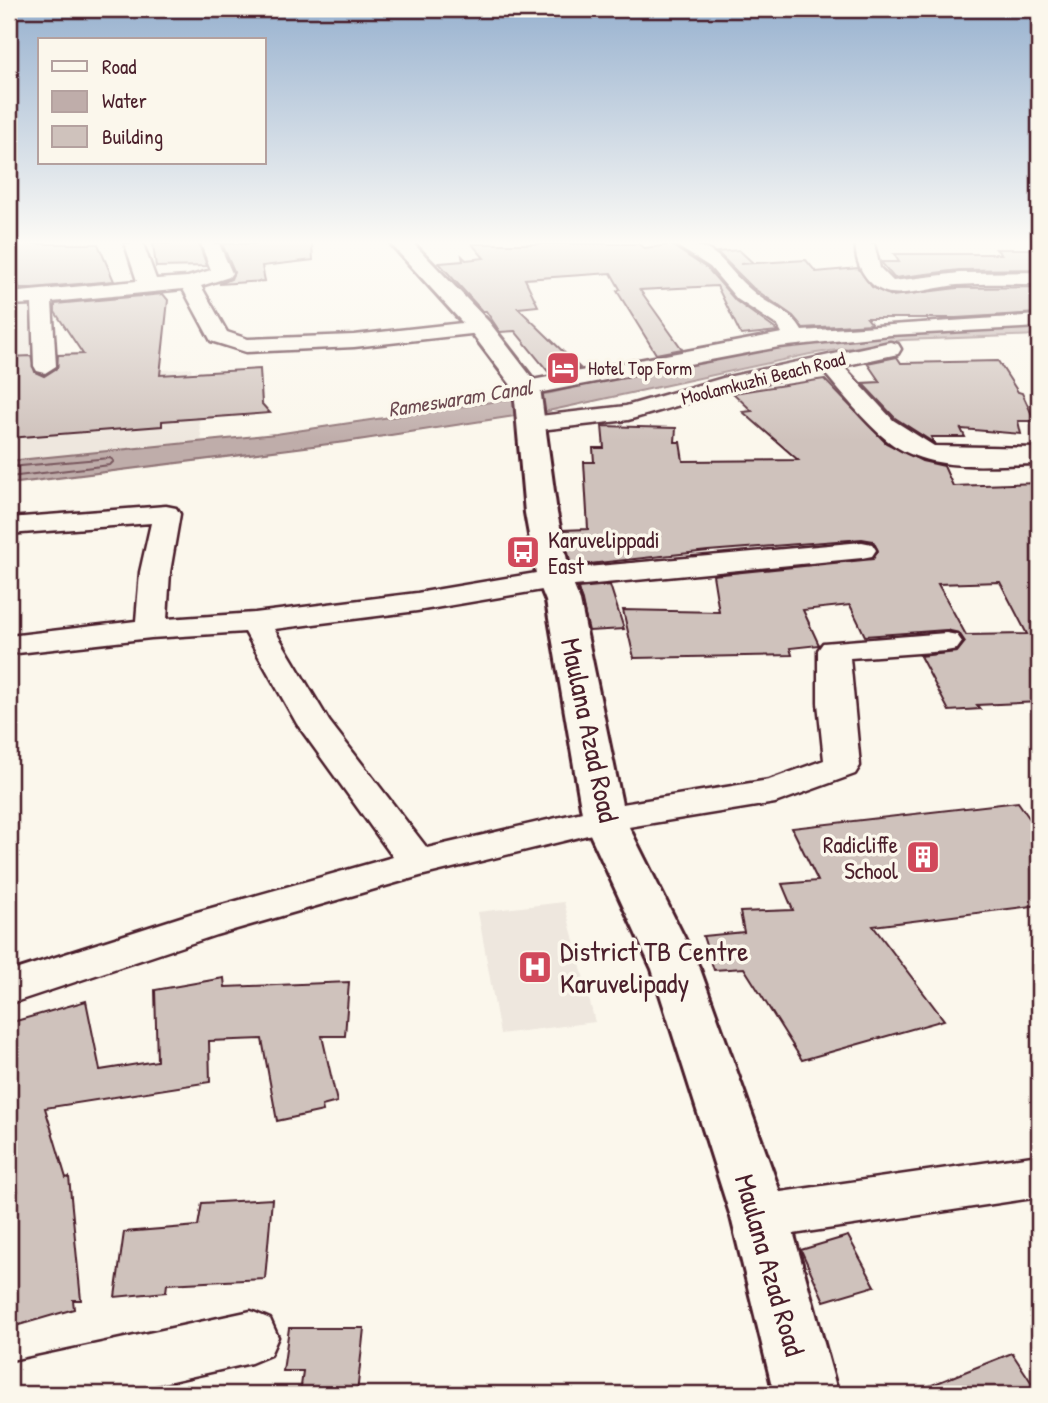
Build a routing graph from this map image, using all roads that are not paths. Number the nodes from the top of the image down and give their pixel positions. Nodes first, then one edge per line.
1 (43, 309) edge
2 (204, 309) edge
3 (464, 309) edge
4 (767, 309) edge
5 (1039, 321) edge
6 (480, 327) junction
7 (796, 339) junction
8 (1039, 343) edge
9 (827, 362) junction
10 (45, 366) dead end
11 (529, 405) junction
12 (1039, 456) edge
13 (9, 526) edge
14 (862, 550) dead end
15 (554, 579) junction
16 (255, 622) junction
17 (151, 629) junction
18 (946, 642) dead end
19 (9, 645) edge
20 (604, 819) junction
21 (418, 863) junction
22 (9, 988) edge
23 (1039, 1176) edge
24 (760, 1217) junction
25 (251, 1337) dead end
26 (9, 1391) edge
27 (806, 1394) edge

1 - 10 street
2 - 6 street
3 - 6 main road
4 - 7 street
5 - 7 street
6 - 11 main road
7 - 11 street
8 - 9 street, Moolamkuzhi Beach Road
9 - 11 street, Moolamkuzhi Beach Road
9 - 12 street
11 - 15 main road, Maulana Azad Road
13 - 17 street
14 - 15 street
15 - 16 street
15 - 20 main road, Maulana Azad Road
16 - 17 street
16 - 21 street
17 - 19 street
18 - 20 street
20 - 21 street
20 - 24 main road, Maulana Azad Road
21 - 22 street
23 - 24 street
24 - 27 main road, Maulana Azad Road
25 - 26 street

